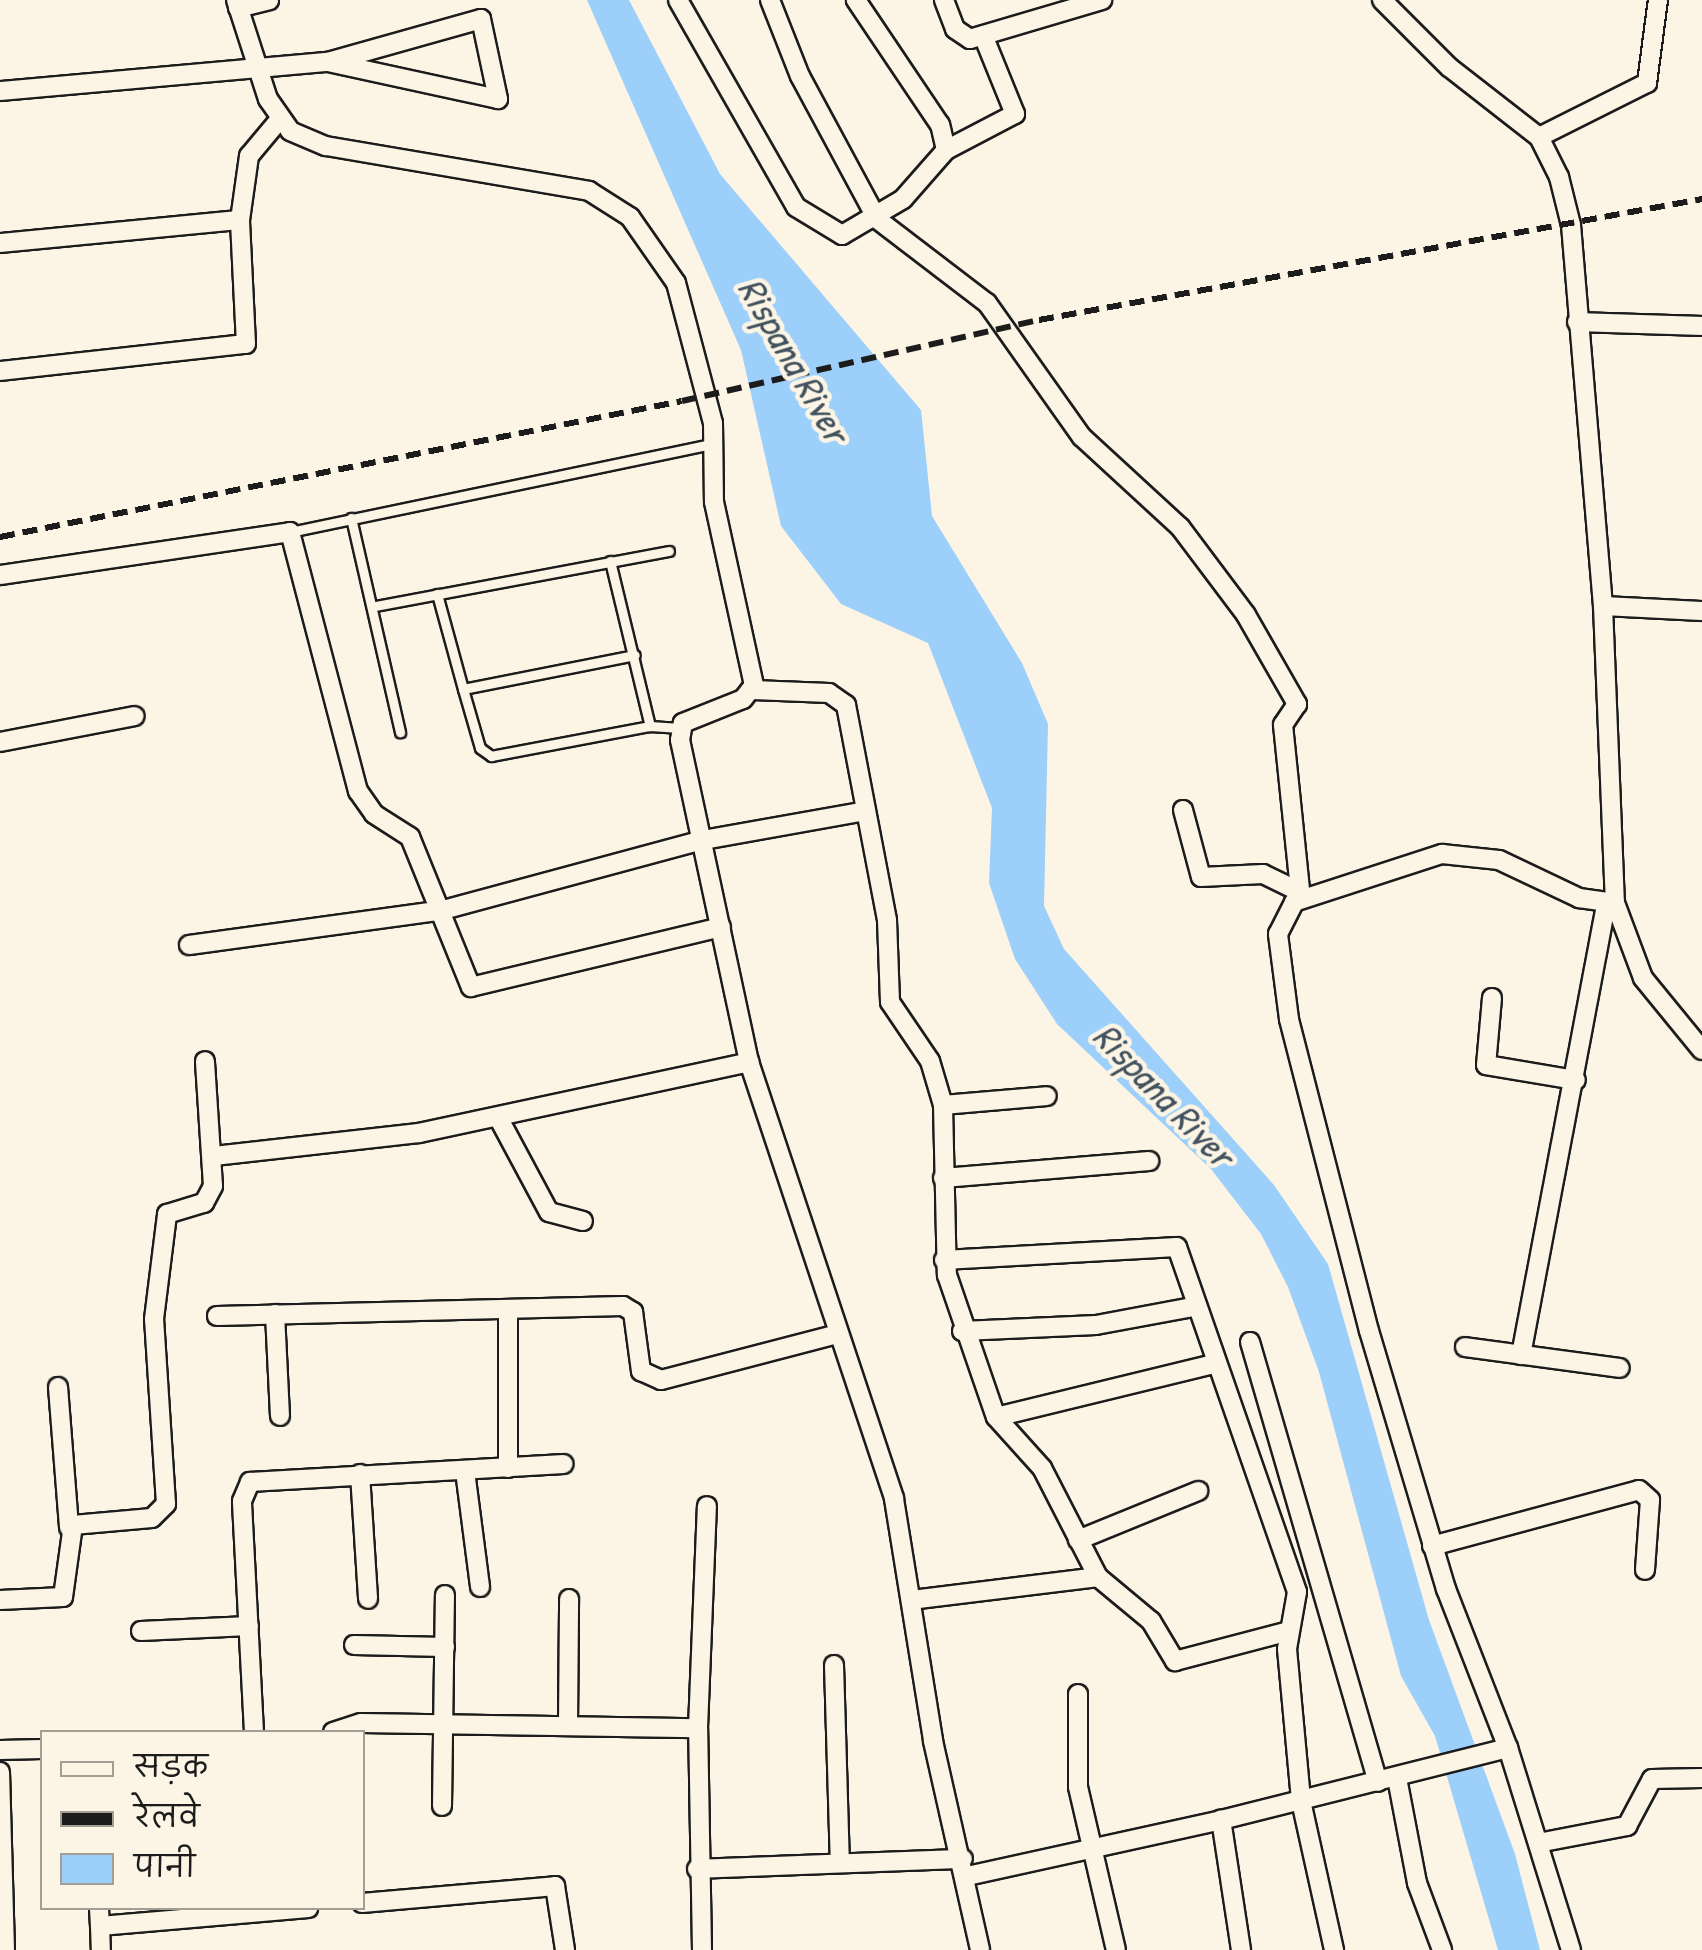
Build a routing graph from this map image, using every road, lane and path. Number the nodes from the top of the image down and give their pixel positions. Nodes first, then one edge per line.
1 (270, 0) edge
2 (678, 0) edge
3 (770, 0) edge
4 (856, 0) edge
5 (944, 0) edge
6 (1102, 0) edge
7 (1382, 0) edge
8 (1658, 0) edge
9 (237, 4) edge
10 (983, 35) junction
11 (328, 62) junction
12 (257, 68) junction
13 (0, 91) edge
14 (279, 120) junction
15 (1539, 137) junction
16 (946, 150) junction
17 (877, 219) junction
18 (240, 220) junction
19 (0, 243) edge
20 (1578, 322) junction
21 (1702, 326) edge
22 (0, 371) edge
23 (713, 444) junction
24 (350, 518) junction
25 (290, 532) junction
26 (669, 551) dead end
27 (610, 561) junction
28 (0, 575) edge
29 (437, 594) junction
30 (374, 606) junction
31 (1604, 606) junction
32 (1702, 612) edge
33 (635, 655) junction
34 (463, 689) junction
35 (753, 690) junction
36 (136, 716) dead end
37 (650, 726) junction
38 (680, 728) junction
39 (400, 732) dead end
40 (0, 742) edge
41 (1183, 810) dead end
42 (865, 811) junction
43 (703, 840) junction
44 (1301, 896) junction
45 (1611, 903) junction
46 (443, 910) junction
47 (721, 927) junction
48 (190, 945) dead end
49 (1492, 998) dead end
50 (1702, 1050) edge
51 (205, 1061) dead end
52 (749, 1062) junction
53 (1576, 1080) junction
54 (1047, 1096) dead end
55 (943, 1105) junction
56 (498, 1117) junction
57 (214, 1156) junction
58 (1149, 1161) dead end
59 (943, 1178) junction
60 (583, 1221) dead end
61 (944, 1260) junction
62 (1193, 1307) junction
63 (508, 1312) junction
64 (275, 1314) junction
65 (217, 1316) dead end
66 (962, 1331) junction
67 (837, 1334) junction
68 (1250, 1342) dead end
69 (1465, 1347) dead end
70 (1521, 1355) junction
71 (1214, 1364) junction
72 (1620, 1368) dead end
73 (58, 1386) dead end
74 (280, 1416) dead end
75 (996, 1417) junction
76 (564, 1464) dead end
77 (508, 1468) junction
78 (465, 1471) junction
79 (360, 1474) junction
80 (1198, 1491) dead end
81 (707, 1506) dead end
82 (69, 1528) junction
83 (1078, 1540) junction
84 (1432, 1546) junction
85 (1645, 1570) dead end
86 (1098, 1577) junction
87 (480, 1587) dead end
88 (445, 1594) dead end
89 (368, 1598) dead end
90 (0, 1600) edge
91 (569, 1600) dead end
92 (911, 1600) junction
93 (249, 1626) junction
94 (141, 1630) dead end
95 (1288, 1631) junction
96 (354, 1645) dead end
97 (445, 1646) junction
98 (834, 1665) dead end
99 (1078, 1694) dead end
100 (445, 1723) junction
101 (568, 1724) junction
102 (698, 1728) junction
103 (254, 1730) edge
104 (339, 1730) edge
105 (40, 1749) edge
106 (0, 1750) edge
107 (1499, 1751) junction
108 (0, 1772) edge
109 (1702, 1778) edge
110 (1388, 1780) junction
111 (1300, 1801) junction
112 (442, 1806) dead end
113 (1221, 1820) junction
114 (1538, 1843) junction
115 (1090, 1855) junction
116 (840, 1863) junction
117 (964, 1868) junction
118 (697, 1869) junction
119 (365, 1903) edge
120 (262, 1910) edge
121 (100, 1917) edge
122 (4, 1945) edge
123 (101, 1950) edge
124 (565, 1950) edge
125 (702, 1950) edge
126 (980, 1950) edge
127 (1116, 1950) edge
128 (1240, 1950) edge
129 (1334, 1950) edge
130 (1442, 1950) edge
131 (1571, 1950) edge

1 - 9 street
2 - 17 street
3 - 17 street
4 - 16 street
5 - 10 street
6 - 10 street
7 - 15 street
8 - 15 street
9 - 12 street
10 - 16 street
11 - 11 street
11 - 12 street
12 - 13 street
12 - 14 street
14 - 18 street
14 - 23 street
15 - 20 street
16 - 17 street
17 - 44 street
18 - 19 street
18 - 22 street
20 - 21 street
20 - 31 street
23 - 24 lane
23 - 35 street
24 - 25 lane
24 - 30 lane
25 - 28 street
25 - 46 street
26 - 27 lane
27 - 29 lane
27 - 33 lane
29 - 30 lane
29 - 34 lane
30 - 39 lane
31 - 32 street
31 - 45 street
33 - 34 lane
33 - 37 lane
34 - 37 lane
35 - 38 street
35 - 42 street
36 - 40 street
37 - 38 lane
38 - 43 street
41 - 44 street
42 - 43 street
42 - 55 street
43 - 46 street
43 - 47 street
44 - 45 street
44 - 84 street
45 - 50 street
45 - 53 street
46 - 47 street
46 - 48 street
47 - 52 street
49 - 53 street
51 - 57 street
52 - 56 street
52 - 67 street
53 - 70 street
54 - 55 street
55 - 59 street
56 - 57 street
56 - 60 street
57 - 82 street
58 - 59 street
59 - 61 street
61 - 62 street
61 - 66 street
62 - 66 street
62 - 71 street
63 - 64 street
63 - 67 street
63 - 77 street
64 - 65 street
64 - 74 street
66 - 75 street
67 - 92 street
68 - 110 street
69 - 70 street
70 - 72 street
71 - 75 street
71 - 95 street
73 - 82 street
75 - 83 street
76 - 77 street
77 - 78 street
78 - 79 street
78 - 87 street
79 - 89 street
79 - 93 street
80 - 83 street
81 - 102 street
82 - 90 street
83 - 86 street
84 - 85 street
84 - 107 street
86 - 92 street
86 - 95 street
88 - 97 street
91 - 101 street
92 - 117 street
93 - 94 street
93 - 103 street
95 - 111 street
96 - 97 street
97 - 100 street
98 - 116 street
99 - 115 street
100 - 101 street
100 - 104 street
100 - 112 street
101 - 102 street
102 - 118 street
105 - 106 street
107 - 110 street
107 - 114 street
108 - 122 street
109 - 114 street
110 - 111 street
110 - 130 street
111 - 113 street
111 - 129 street
113 - 115 street
113 - 128 street
114 - 131 street
115 - 117 street
115 - 127 street
116 - 117 street
116 - 118 street
117 - 126 street
118 - 125 street
119 - 124 street
120 - 121 street
121 - 123 street

